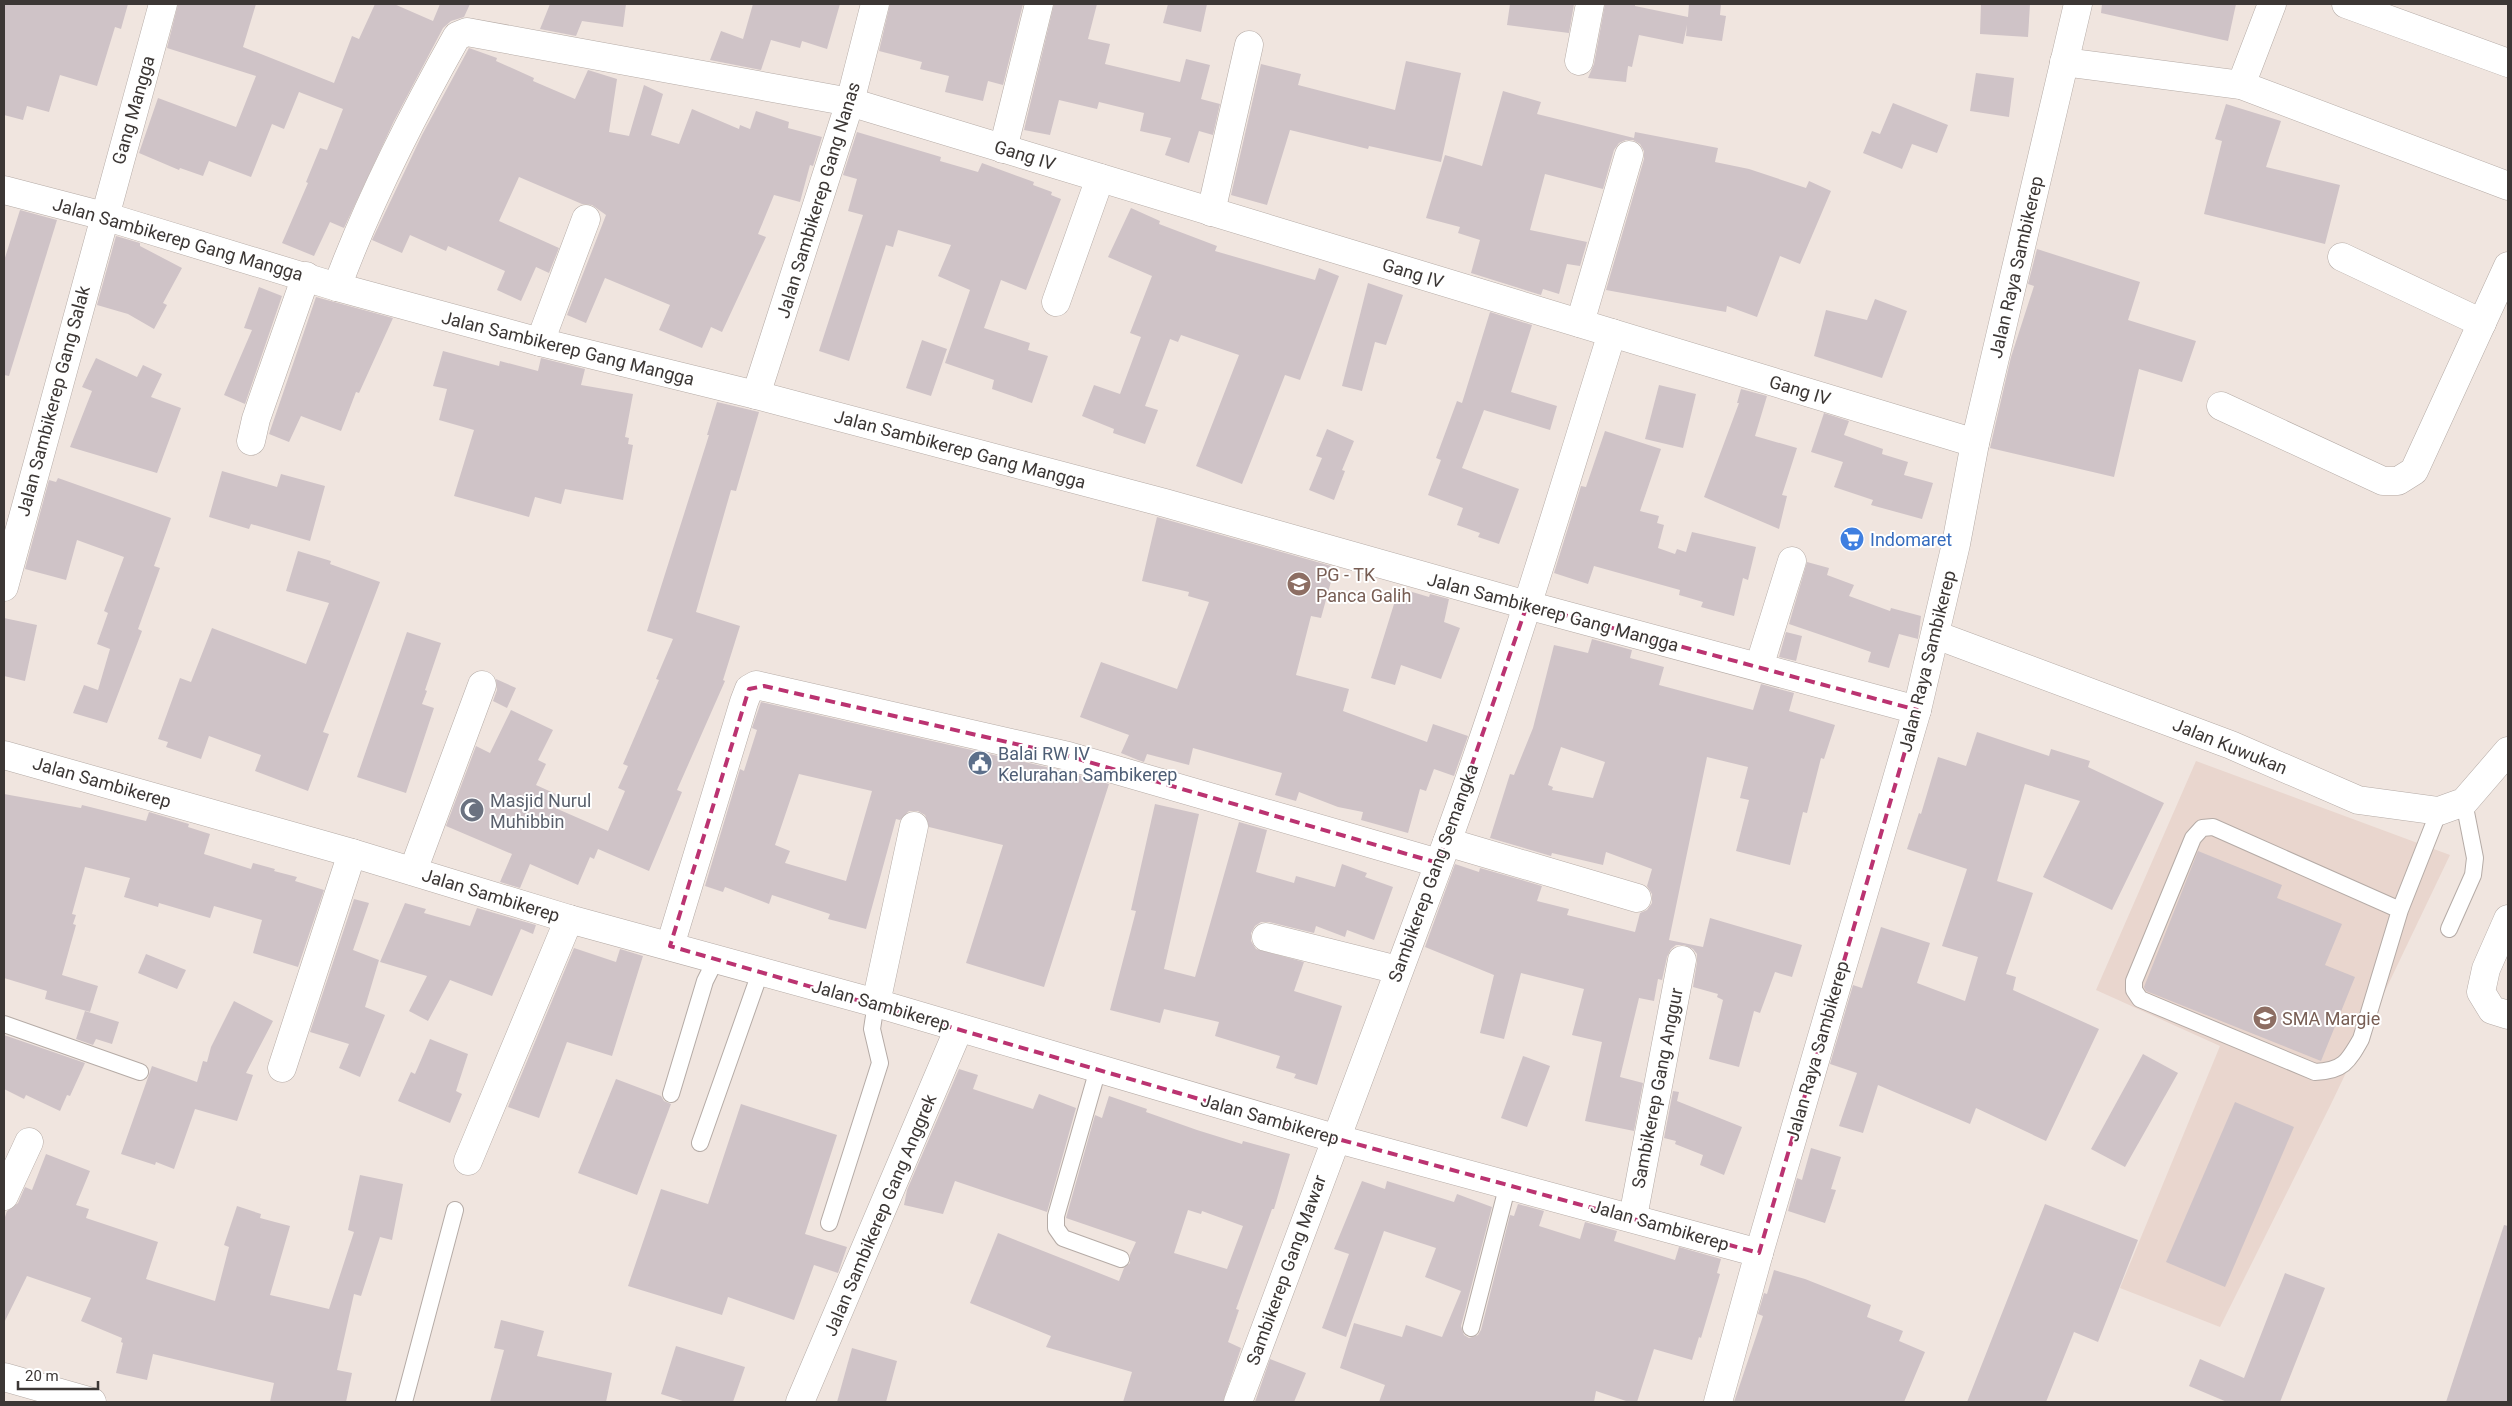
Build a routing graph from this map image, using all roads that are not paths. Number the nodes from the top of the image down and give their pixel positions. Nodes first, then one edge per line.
1 (163, 4) edge
2 (875, 4) edge
3 (1039, 4) edge
4 (1590, 4) edge
5 (2078, 4) edge
6 (2272, 4) edge
7 (2346, 4) edge
8 (1249, 45) dead end
9 (1579, 61) dead end
10 (2064, 62) junction
11 (2508, 63) edge
12 (2241, 85) junction
13 (850, 102) junction
14 (1003, 149) junction
15 (1629, 155) dead end
16 (1100, 178) junction
17 (2508, 186) edge
18 (4, 190) edge
19 (1211, 212) junction
20 (104, 216) junction
21 (586, 219) dead end
22 (2342, 257) dead end
23 (2508, 266) edge
24 (306, 276) junction
25 (337, 286) junction
26 (1056, 302) dead end
27 (1580, 323) junction
28 (2482, 323) junction
29 (1612, 333) junction
30 (540, 342) junction
31 (756, 396) junction
32 (2222, 406) dead end
33 (251, 441) dead end
34 (1975, 443) junction
35 (1792, 561) dead end
36 (4, 587) edge
37 (1527, 605) junction
38 (1936, 635) junction
39 (1759, 667) junction
40 (482, 685) dead end
41 (1917, 710) junction
42 (2508, 751) edge
43 (4, 755) edge
44 (2451, 807) junction
45 (914, 826) dead end
46 (352, 853) junction
47 (1443, 853) junction
48 (413, 871) junction
49 (1637, 898) dead end
50 (2400, 910) junction
51 (569, 919) junction
52 (2508, 919) edge
53 (2449, 929) dead end
54 (1266, 937) dead end
55 (670, 946) junction
56 (716, 958) junction
57 (1682, 960) dead end
58 (760, 970) junction
59 (1398, 970) junction
60 (876, 1003) junction
61 (2508, 1015) edge
62 (4, 1024) edge
63 (959, 1028) junction
64 (282, 1068) dead end
65 (1098, 1069) junction
66 (140, 1072) dead end
67 (671, 1094) dead end
68 (1334, 1138) junction
69 (30, 1142) dead end
70 (700, 1143) dead end
71 (468, 1161) dead end
72 (1508, 1184) junction
73 (4, 1196) edge
74 (455, 1210) dead end
75 (1633, 1217) junction
76 (829, 1223) dead end
77 (1759, 1253) junction
78 (1121, 1259) dead end
79 (1471, 1328) dead end
80 (4, 1377) edge
81 (40, 1395) edge
82 (92, 1402) edge
83 (404, 1402) edge
84 (800, 1402) edge
85 (1238, 1402) edge
86 (1718, 1402) edge

1 - 20 street, Gang Mangga
2 - 13 street, Jalan Sambikerep Gang Nanas
3 - 14 street
4 - 9 street
5 - 10 street, Jalan Raya Sambikerep
6 - 12 street
7 - 11 street
8 - 19 street
10 - 12 street
10 - 34 street, Jalan Raya Sambikerep
12 - 17 street
13 - 14 street, Gang IV
13 - 25 street, Gang IV
13 - 31 street, Jalan Sambikerep Gang Nanas
14 - 16 street, Gang IV
15 - 27 street
16 - 19 street, Gang IV
16 - 26 street
18 - 20 street, Jalan Sambikerep Gang Mangga
19 - 27 street, Gang IV
20 - 24 street, Jalan Sambikerep Gang Mangga
20 - 36 street, Jalan Sambikerep Gang Salak
21 - 30 street
22 - 28 street
23 - 28 street
24 - 25 street, Jalan Sambikerep Gang Mangga
24 - 33 street
25 - 30 street, Jalan Sambikerep Gang Mangga
27 - 29 street, Gang IV
28 - 32 street
29 - 34 street, Gang IV
29 - 37 street, Sambikerep Gang Semangka
30 - 31 street, Jalan Sambikerep Gang Mangga
31 - 37 street, Jalan Sambikerep Gang Mangga
34 - 38 street, Jalan Raya Sambikerep
35 - 39 street
37 - 39 street, Jalan Sambikerep Gang Mangga
37 - 47 street, Sambikerep Gang Semangka
38 - 41 street, Jalan Raya Sambikerep
38 - 44 street, Jalan Kuwukan
39 - 41 street, Jalan Sambikerep Gang Mangga
40 - 48 street
41 - 77 street, Jalan Raya Sambikerep
42 - 44 street
43 - 46 street, Jalan Sambikerep
44 - 50 lane
44 - 53 lane
45 - 60 street
46 - 48 street, Jalan Sambikerep
46 - 64 street
47 - 49 street
47 - 55 street
47 - 59 street, Sambikerep Gang Semangka
48 - 51 street, Jalan Sambikerep
50 - 50 lane
51 - 55 street, Jalan Sambikerep
51 - 71 street
52 - 61 street
54 - 59 street
55 - 56 street, Jalan Sambikerep
56 - 58 street, Jalan Sambikerep
56 - 67 lane
57 - 75 street, Sambikerep Gang Anggur
58 - 60 street, Jalan Sambikerep
58 - 70 lane
59 - 68 street, Sambikerep Gang Semangka
60 - 63 street, Jalan Sambikerep
60 - 76 lane
62 - 66 lane
63 - 65 street, Jalan Sambikerep
63 - 84 street, Jalan Sambikerep Gang Anggrek
65 - 68 street, Jalan Sambikerep
65 - 78 lane
68 - 72 street, Jalan Sambikerep
68 - 85 street, Sambikerep Gang Mawar
69 - 73 street
72 - 75 street, Jalan Sambikerep
72 - 79 lane
74 - 83 lane
75 - 77 street, Jalan Sambikerep
77 - 86 street, Jalan Raya Sambikerep
80 - 81 street
81 - 82 street

